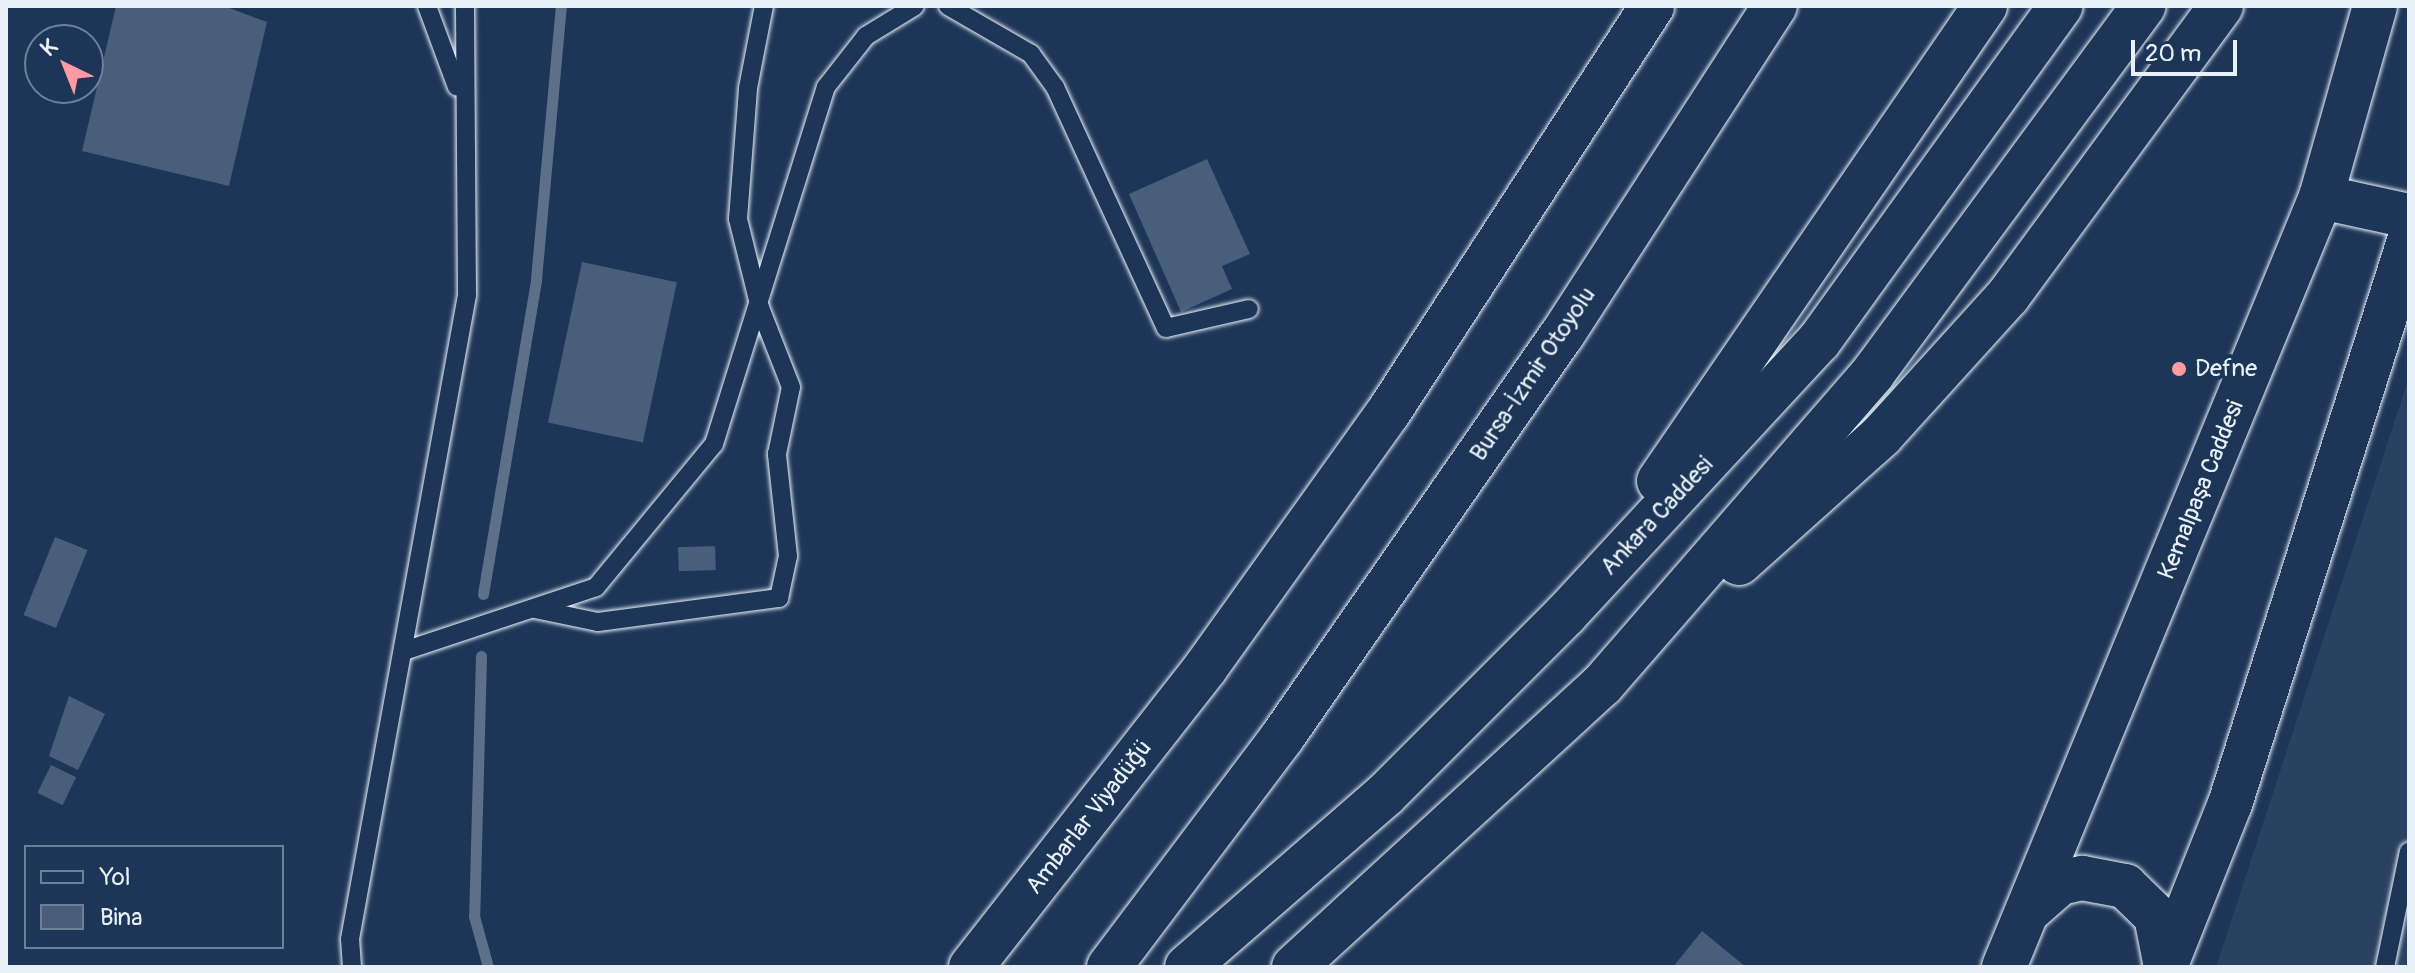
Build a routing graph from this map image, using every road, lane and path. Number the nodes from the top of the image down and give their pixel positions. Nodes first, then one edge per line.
1 (427, 6) edge
2 (465, 6) edge
3 (764, 6) edge
4 (915, 6) edge
5 (948, 6) edge
6 (1652, 6) edge
7 (1775, 6) edge
8 (1985, 6) edge
9 (2061, 6) edge
10 (2144, 6) edge
11 (2221, 6) edge
12 (2375, 6) edge
13 (461, 98) junction
14 (2321, 197) junction
15 (2409, 216) edge
16 (2409, 241) edge
17 (760, 308) junction
18 (1249, 309) dead end
19 (531, 609) junction
20 (1566, 614) junction
21 (404, 651) junction
22 (1602, 685) junction
23 (2409, 851) edge
24 (350, 939) junction
25 (2016, 946) edge
26 (335, 967) edge
27 (352, 967) edge
28 (971, 967) edge
29 (1109, 967) edge
30 (1187, 967) edge
31 (1294, 967) edge
32 (2166, 967) edge
33 (2385, 967) edge

1 - 13 lane
2 - 13 lane
3 - 17 lane
4 - 17 lane
5 - 18 lane
6 - 28 main road, Ambarlar Viyadüğü
7 - 29 main road, Bursa-İzmir Otoyolu
8 - 20 main road
9 - 20 main road, Ankara Caddesi
10 - 22 main road
11 - 22 main road
12 - 14 main road, Kemalpaşa Caddesi
13 - 21 lane
14 - 15 main road
14 - 25 main road, Kemalpaşa Caddesi
16 - 32 main road
17 - 19 lane
17 - 19 lane
19 - 21 lane
20 - 30 main road, Ankara Caddesi
21 - 24 lane
22 - 31 main road
23 - 33 lane
24 - 26 lane
24 - 27 lane
25 - 32 main road

